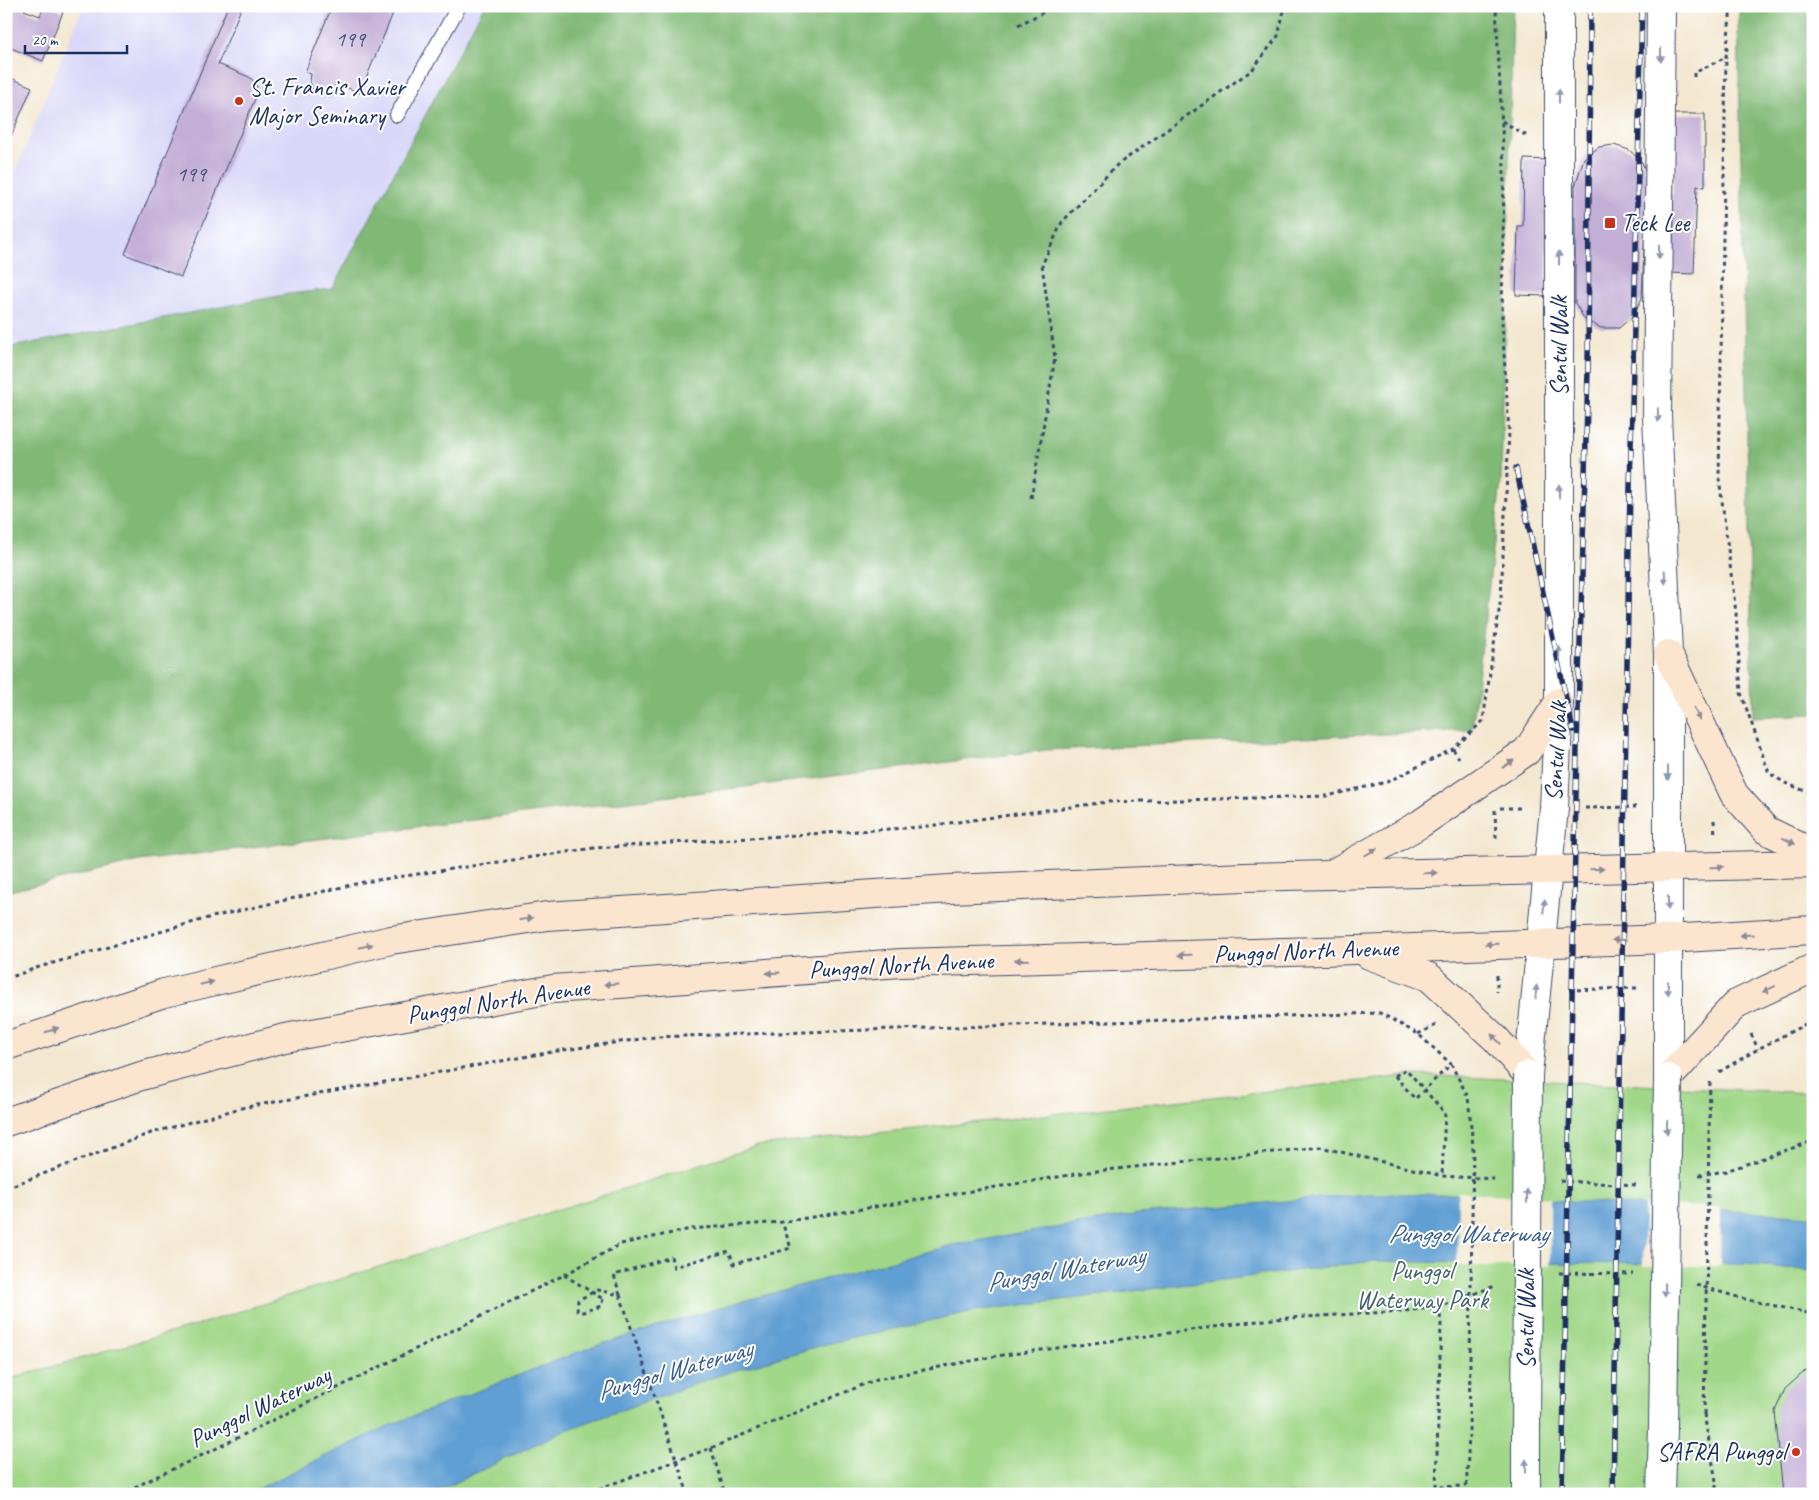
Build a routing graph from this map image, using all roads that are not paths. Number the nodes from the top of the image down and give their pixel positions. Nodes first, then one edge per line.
1 (459, 6) edge
2 (1559, 6) edge
3 (1661, 6) edge
4 (397, 115) dead end
5 (1668, 654) junction
6 (1559, 702) junction
7 (1813, 853) edge
8 (1813, 864) edge
9 (1668, 867) junction
10 (1548, 870) junction
11 (1329, 876) junction
12 (1813, 930) edge
13 (1668, 939) junction
14 (1541, 943) junction
15 (1356, 950) junction
16 (1813, 968) edge
17 (6, 1046) edge
18 (1528, 1075) junction
19 (1668, 1078) junction
20 (6, 1122) edge
21 (1526, 1494) edge
22 (1661, 1494) edge

1 - 4 lane
6 -> 2 street, Sentul Walk
3 -> 5 street
5 -> 7 main road
5 -> 9 street
6 - 10 street, Sentul Walk
11 -> 6 main road
9 -> 8 main road
10 -> 9 main road
9 -> 13 street
11 -> 10 main road
14 -> 10 street, Sentul Walk
17 -> 11 main road
12 -> 13 main road, Punggol North Avenue
13 -> 14 main road, Punggol North Avenue
13 -> 19 street
14 -> 15 main road, Punggol North Avenue
18 -> 14 street, Sentul Walk
18 -> 15 main road
15 -> 20 main road, Punggol North Avenue
16 -> 19 main road
21 -> 18 street, Sentul Walk, bridge
19 -> 22 street, bridge

